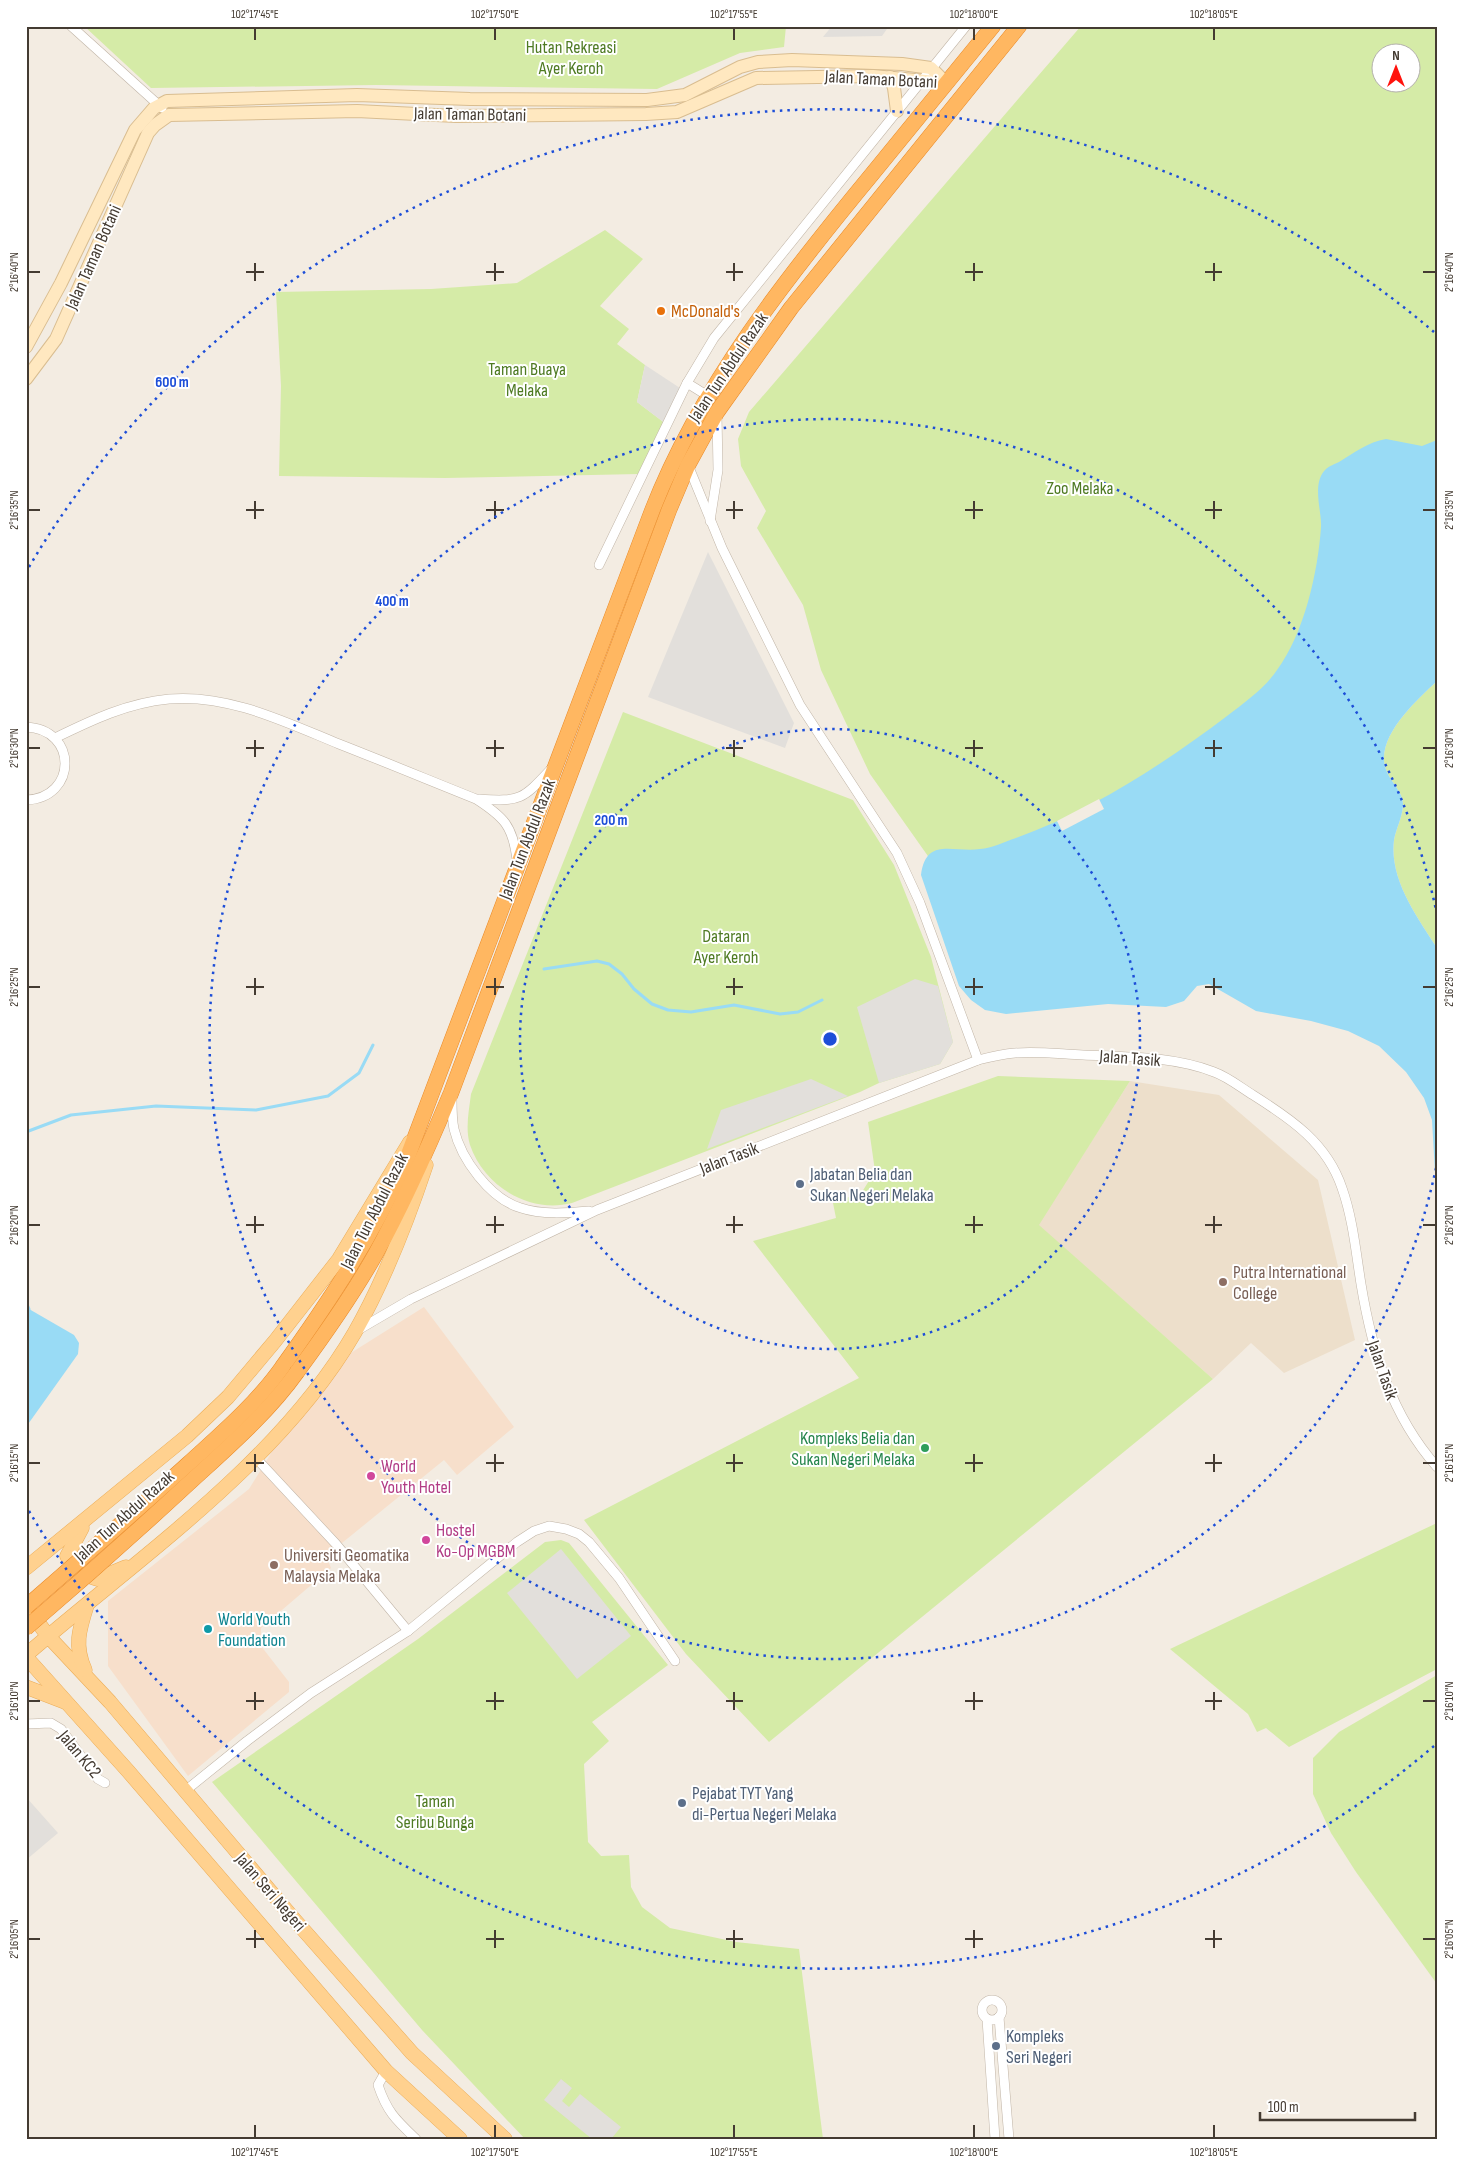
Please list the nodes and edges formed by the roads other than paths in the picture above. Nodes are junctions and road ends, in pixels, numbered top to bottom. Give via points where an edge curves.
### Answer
1 (71, 26) edge
2 (966, 26) edge
3 (993, 26) edge
4 (1019, 26) edge
5 (986, 67) junction
6 (931, 68) junction
7 (890, 77) junction
8 (920, 82) junction
9 (946, 83) junction
10 (158, 104) junction
11 (896, 111) junction
12 (169, 115) junction
13 (942, 120) junction
14 (26, 347) edge
15 (26, 379) edge
16 (688, 383) junction
17 (708, 396) junction
18 (717, 412) junction
19 (688, 466) junction
20 (710, 522) junction
21 (599, 565) dead end
22 (26, 727) edge
23 (55, 738) junction
24 (556, 763) junction
25 (476, 799) junction
26 (26, 800) edge
27 (517, 868) junction
28 (978, 1060) junction
29 (451, 1093) junction
30 (417, 1131) junction
31 (434, 1132) junction
32 (597, 1210) junction
33 (354, 1333) junction
34 (290, 1369) junction
35 (255, 1457) junction
36 (1437, 1467) edge
37 (89, 1517) junction
38 (26, 1554) edge
39 (44, 1554) junction
40 (138, 1562) junction
41 (26, 1568) edge
42 (87, 1605) junction
43 (26, 1607) edge
44 (26, 1628) edge
45 (408, 1631) junction
46 (48, 1636) junction
47 (26, 1656) edge
48 (675, 1662) dead end
49 (90, 1680) junction
50 (26, 1687) edge
51 (68, 1703) junction
52 (26, 1724) edge
53 (105, 1783) dead end
54 (185, 1792) junction
55 (999, 2017) junction
56 (987, 2019) junction
57 (386, 2071) junction
58 (416, 2139) edge
59 (460, 2139) edge
60 (505, 2139) edge
61 (995, 2139) edge
62 (1009, 2139) edge

1 - 10 street
2 - 6 street
3 - 9 highway, Jalan Tun Abdul Razak
4 - 5 highway, Jalan Tun Abdul Razak
5 - 9 highway via 967,78
5 - 13 highway, Jalan Tun Abdul Razak
6 - 8 street
6 - 9 street, Jalan Taman Botani
6 - 10 street, Jalan Taman Botani via 883,62 758,62 740,67 685,95 647,100 357,95 181,99
7 - 8 street, Jalan Taman Botani
7 - 11 street
7 - 12 street, Jalan Taman Botani via 756,78 677,112 646,114 456,116 358,111
8 - 9 street, Jalan Taman Botani
8 - 11 street
9 - 13 highway via 948,102
9 - 17 highway, Jalan Tun Abdul Razak via 791,274
10 - 12 street
10 - 14 street, Jalan Taman Botani via 135,130 61,283
11 - 16 street via 714,338
12 - 15 street, Jalan Taman Botani via 148,133 56,339
13 - 18 highway, Jalan Tun Abdul Razak via 791,308
16 - 17 street
16 - 21 street
17 - 24 highway, Jalan Tun Abdul Razak via 665,477
18 - 19 highway, Jalan Tun Abdul Razak
18 - 20 street via 718,470
19 - 20 street
19 - 29 highway, Jalan Tun Abdul Razak
20 - 28 street via 800,705 897,853 920,903
22 - 23 street via 38,728
23 - 25 street via 108,712 138,704 170,699 216,701 267,715
23 - 26 street via 65,758 62,780 46,796
24 - 25 street via 528,794 515,800
24 - 27 highway, Jalan Tun Abdul Razak
25 - 27 street via 506,822 515,847
27 - 30 highway, Jalan Tun Abdul Razak
28 - 32 street, Jalan Tasik
28 - 36 street, Jalan Tasik via 1029,1052 1168,1061 1224,1077 1293,1120 1334,1167 1348,1210 1366,1315 1383,1375 1408,1430
29 - 31 highway, Jalan Tun Abdul Razak
29 - 32 street, Jalan Tasik via 460,1150 474,1172 498,1196 520,1208 559,1214
30 - 34 highway, Jalan Tun Abdul Razak via 388,1201 363,1248
30 - 37 main road via 339,1259 228,1397 187,1436
31 - 33 main road via 408,1218
31 - 34 highway, Jalan Tun Abdul Razak via 375,1255 321,1339
32 - 33 street, Jalan Tasik via 411,1299
33 - 35 main road via 297,1411
34 - 43 highway, Jalan Tun Abdul Razak, bridge
34 - 44 highway, Jalan Tun Abdul Razak, bridge via 283,1391 229,1446
35 - 40 main road
35 - 45 street via 336,1544
37 - 39 main road
37 - 40 main road via 67,1556 77,1572 97,1579
38 - 39 main road
39 - 41 main road
40 - 42 main road
42 - 46 main road
42 - 49 main road via 80,1626 78,1648
43 - 46 main road, Jalan Seri Negeri
45 - 48 street via 517,1542 549,1526 579,1534 589,1542 619,1578
45 - 54 street via 311,1693
46 - 47 main road
46 - 49 main road, Jalan Seri Negeri
47 - 51 main road, Jalan Seri Negeri
49 - 54 main road, Jalan Seri Negeri
50 - 51 main road
51 - 57 main road, Jalan Seri Negeri
52 - 53 street, Jalan KC2 via 51,1723 61,1728 98,1780
54 - 60 main road, Jalan Seri Negeri via 412,2053
55 - 56 street
55 - 56 street via 1002,2011 1000,2004 988,2000 981,2008
55 - 62 street
56 - 61 street
57 - 58 street via 378,2085 382,2095 393,2118
57 - 59 main road, Jalan Seri Negeri

